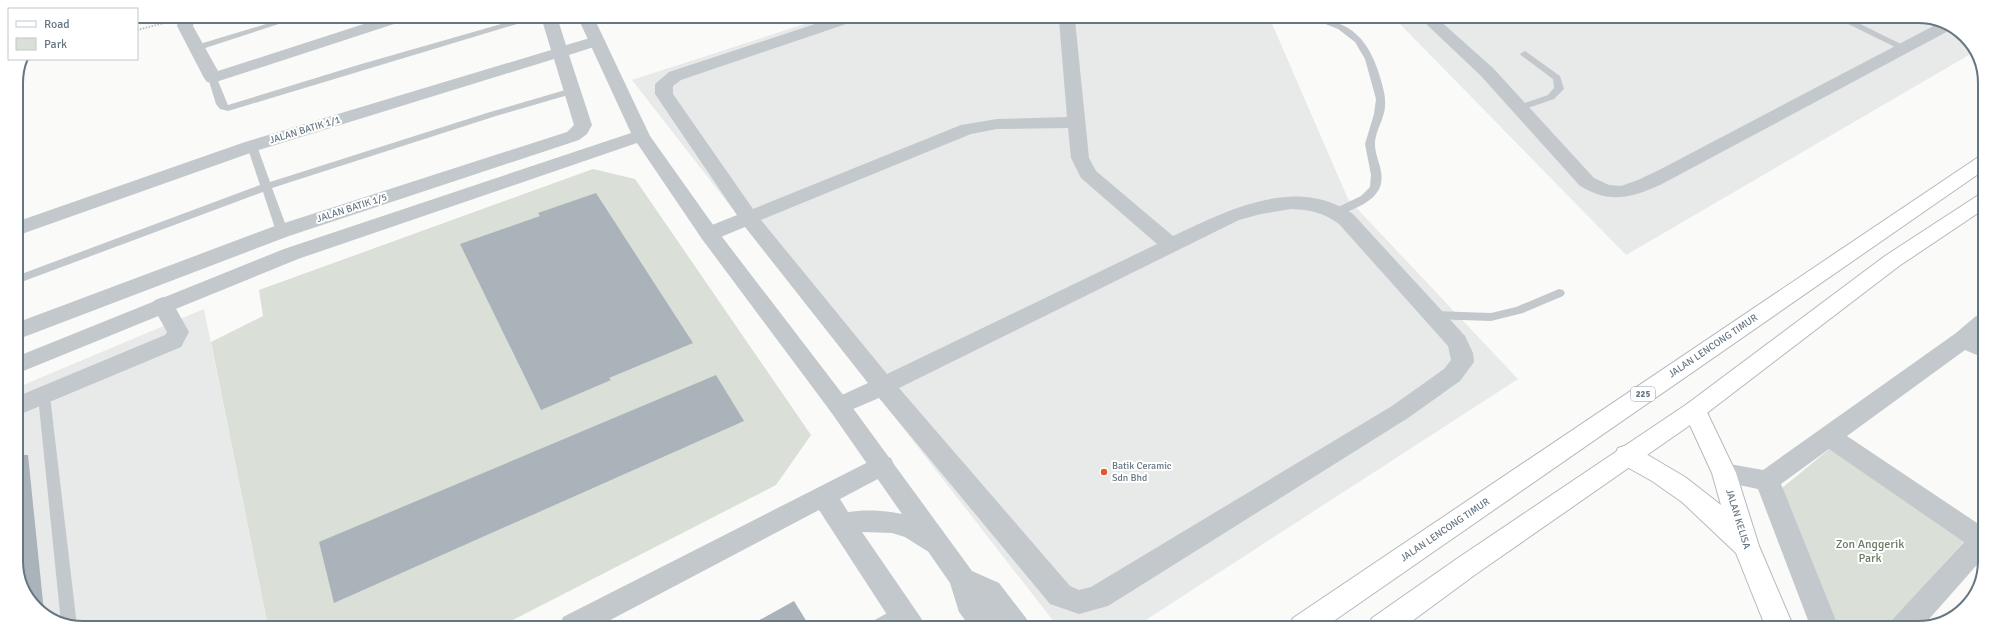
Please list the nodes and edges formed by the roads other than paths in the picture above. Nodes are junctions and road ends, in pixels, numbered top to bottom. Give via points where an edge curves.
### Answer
1 (186, 23) edge
2 (277, 23) edge
3 (379, 23) edge
4 (516, 23) edge
5 (551, 23) edge
6 (588, 23) edge
7 (834, 23) edge
8 (1067, 23) edge
9 (1329, 23) edge
10 (1434, 23) edge
11 (1851, 23) edge
12 (1941, 28) edge
13 (597, 41) junction
14 (196, 48) junction
15 (1904, 48) junction
16 (559, 53) junction
17 (1525, 54) dead end
18 (213, 78) junction
19 (572, 91) junction
20 (1519, 108) junction
21 (1076, 122) junction
22 (641, 136) junction
23 (252, 146) junction
24 (1978, 166) edge
25 (266, 187) junction
26 (1978, 204) edge
27 (1338, 211) junction
28 (749, 218) junction
29 (23, 227) edge
30 (282, 231) junction
31 (709, 234) junction
32 (1171, 245) junction
33 (23, 277) edge
34 (1559, 293) dead end
35 (163, 305) junction
36 (1433, 315) junction
37 (23, 329) edge
38 (1978, 336) edge
39 (1974, 345) edge
40 (23, 363) edge
41 (883, 386) junction
42 (44, 396) junction
43 (23, 404) edge
44 (839, 406) junction
45 (1695, 410) junction
46 (1829, 437) junction
47 (1627, 455) junction
48 (882, 465) junction
49 (1724, 473) junction
50 (1767, 481) junction
51 (824, 496) junction
52 (842, 524) junction
53 (1978, 538) edge
54 (939, 545) junction
55 (1978, 545) edge
56 (1746, 546) junction
57 (962, 579) junction
58 (68, 619) edge
59 (906, 619) edge
60 (583, 621) edge
61 (982, 621) edge
62 (1011, 621) edge
63 (1312, 621) edge
64 (1391, 621) edge
65 (1777, 621) edge
66 (1822, 621) edge
67 (1909, 621) edge

1 - 14 street
2 - 14 lane
3 - 18 street
4 - 18 lane via 228,108 221,104
5 - 16 street, JALAN BATIK 1/5
6 - 13 street
7 - 28 street via 675,76 664,84 664,94
8 - 21 street
9 - 27 lane via 1341,27 1364,46 1373,64 1381,102 1370,137 1375,186 1364,198
10 - 20 street via 1465,50
11 - 15 lane
12 - 15 street
13 - 16 street, JALAN BATIK 1/1
13 - 22 street
14 - 18 street
15 - 20 street via 1668,173 1626,191 1603,190 1587,182
16 - 19 street, JALAN BATIK 1/5
16 - 23 street, JALAN BATIK 1/1
17 - 20 lane via 1557,78 1559,89 1551,97
19 - 25 lane
19 - 30 street, JALAN BATIK 1/5 via 583,125 573,136
21 - 28 street via 997,124 967,129
21 - 32 street via 1080,158 1088,174
22 - 31 street
22 - 35 street via 291,254
23 - 25 lane
23 - 29 street, JALAN BATIK 1/1
24 - 63 main road, JALAN LENCONG TIMUR / 225
25 - 30 lane
25 - 33 lane
26 - 45 main road via 1892,261
27 - 32 street via 1309,204 1254,208
27 - 36 street
28 - 31 street
28 - 41 street
30 - 37 street, JALAN BATIK 1/5
31 - 44 street
32 - 41 street
34 - 36 lane via 1519,310 1491,317
35 - 40 street
35 - 42 street via 178,332 173,341
36 - 41 street via 1457,342 1462,353 1463,362 1452,375 1400,412 1112,589 1098,597 1080,602 1060,595
38 - 39 street
39 - 46 street
41 - 44 street
42 - 43 street
42 - 58 lane
44 - 48 street
45 - 47 main road
45 - 49 main road, JALAN KELISA
46 - 50 street
46 - 53 street
47 - 56 main road via 1683,487 1708,507
47 - 64 main road
48 - 51 street
48 - 54 street
49 - 50 street
49 - 56 main road, JALAN KELISA
50 - 66 street
51 - 52 street
51 - 60 street
52 - 54 street via 875,519 892,521 925,534
52 - 59 street
54 - 57 street
55 - 67 street
56 - 65 main road, JALAN KELISA
57 - 61 street via 969,603
57 - 62 street via 988,592

